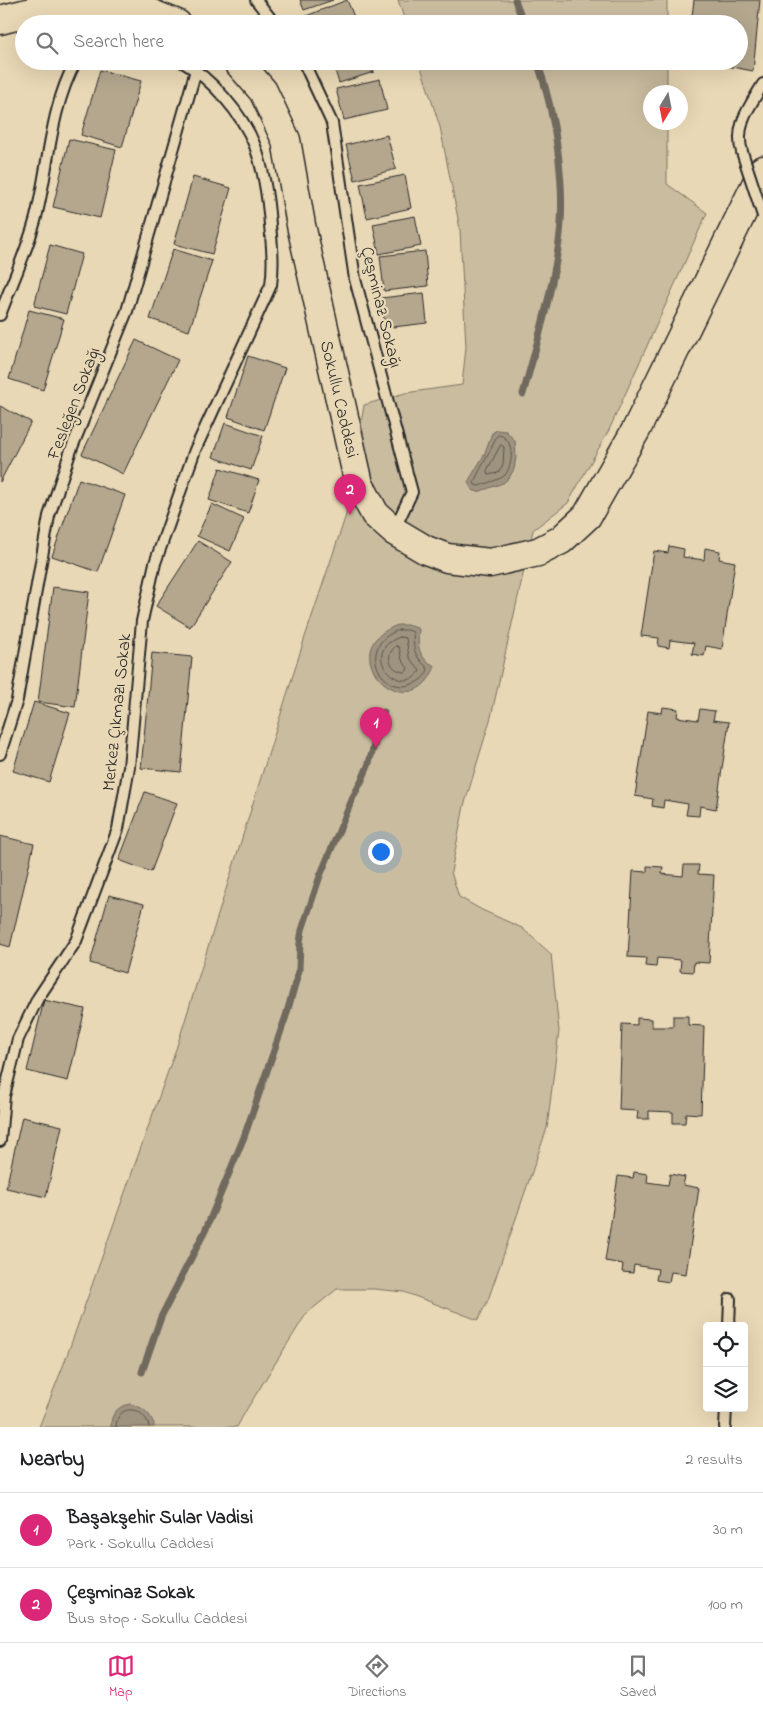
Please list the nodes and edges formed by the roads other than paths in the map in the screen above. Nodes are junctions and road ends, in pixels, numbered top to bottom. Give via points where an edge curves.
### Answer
1 (256, 0) edge
2 (68, 14) edge
3 (154, 15) edge
4 (268, 15) edge
5 (15, 19) edge
6 (0, 20) edge
7 (70, 70) edge
8 (196, 70) joint
9 (245, 70) edge
10 (307, 70) edge
11 (763, 84) edge
12 (763, 170) edge
13 (763, 216) edge
14 (0, 315) edge
15 (394, 531) junction
16 (0, 754) edge
17 (0, 1141) edge
18 (730, 1299) dead end
19 (729, 1322) edge
20 (726, 1412) edge
21 (725, 1427) edge

1 - 4 lane
2 - 3 street via 110,6
5 - 6 street
7 - 14 lane via 60,97 35,222
8 - 16 lane, Fesleğen Sokağı via 127,311 70,450 50,516 17,700
8 - 17 lane, Merkez Çıkmazı Sokak via 240,118 254,145 263,171 269,206 274,266 271,285 194,450 155,563 142,621 129,767 118,829 76,941 38,998 18,1039 4,1096
9 - 15 street, Sokullu Caddesi via 263,91 286,140 301,225 359,484 375,514
10 - 15 lane, Çeşminaz Sokağı via 332,123 355,279 412,492
11 - 13 lane, bridge via 743,118 738,141
12 - 15 street, Sokullu Caddesi via 636,430 588,516 561,540 538,552 490,563 447,558
18 - 19 lane
20 - 21 lane

